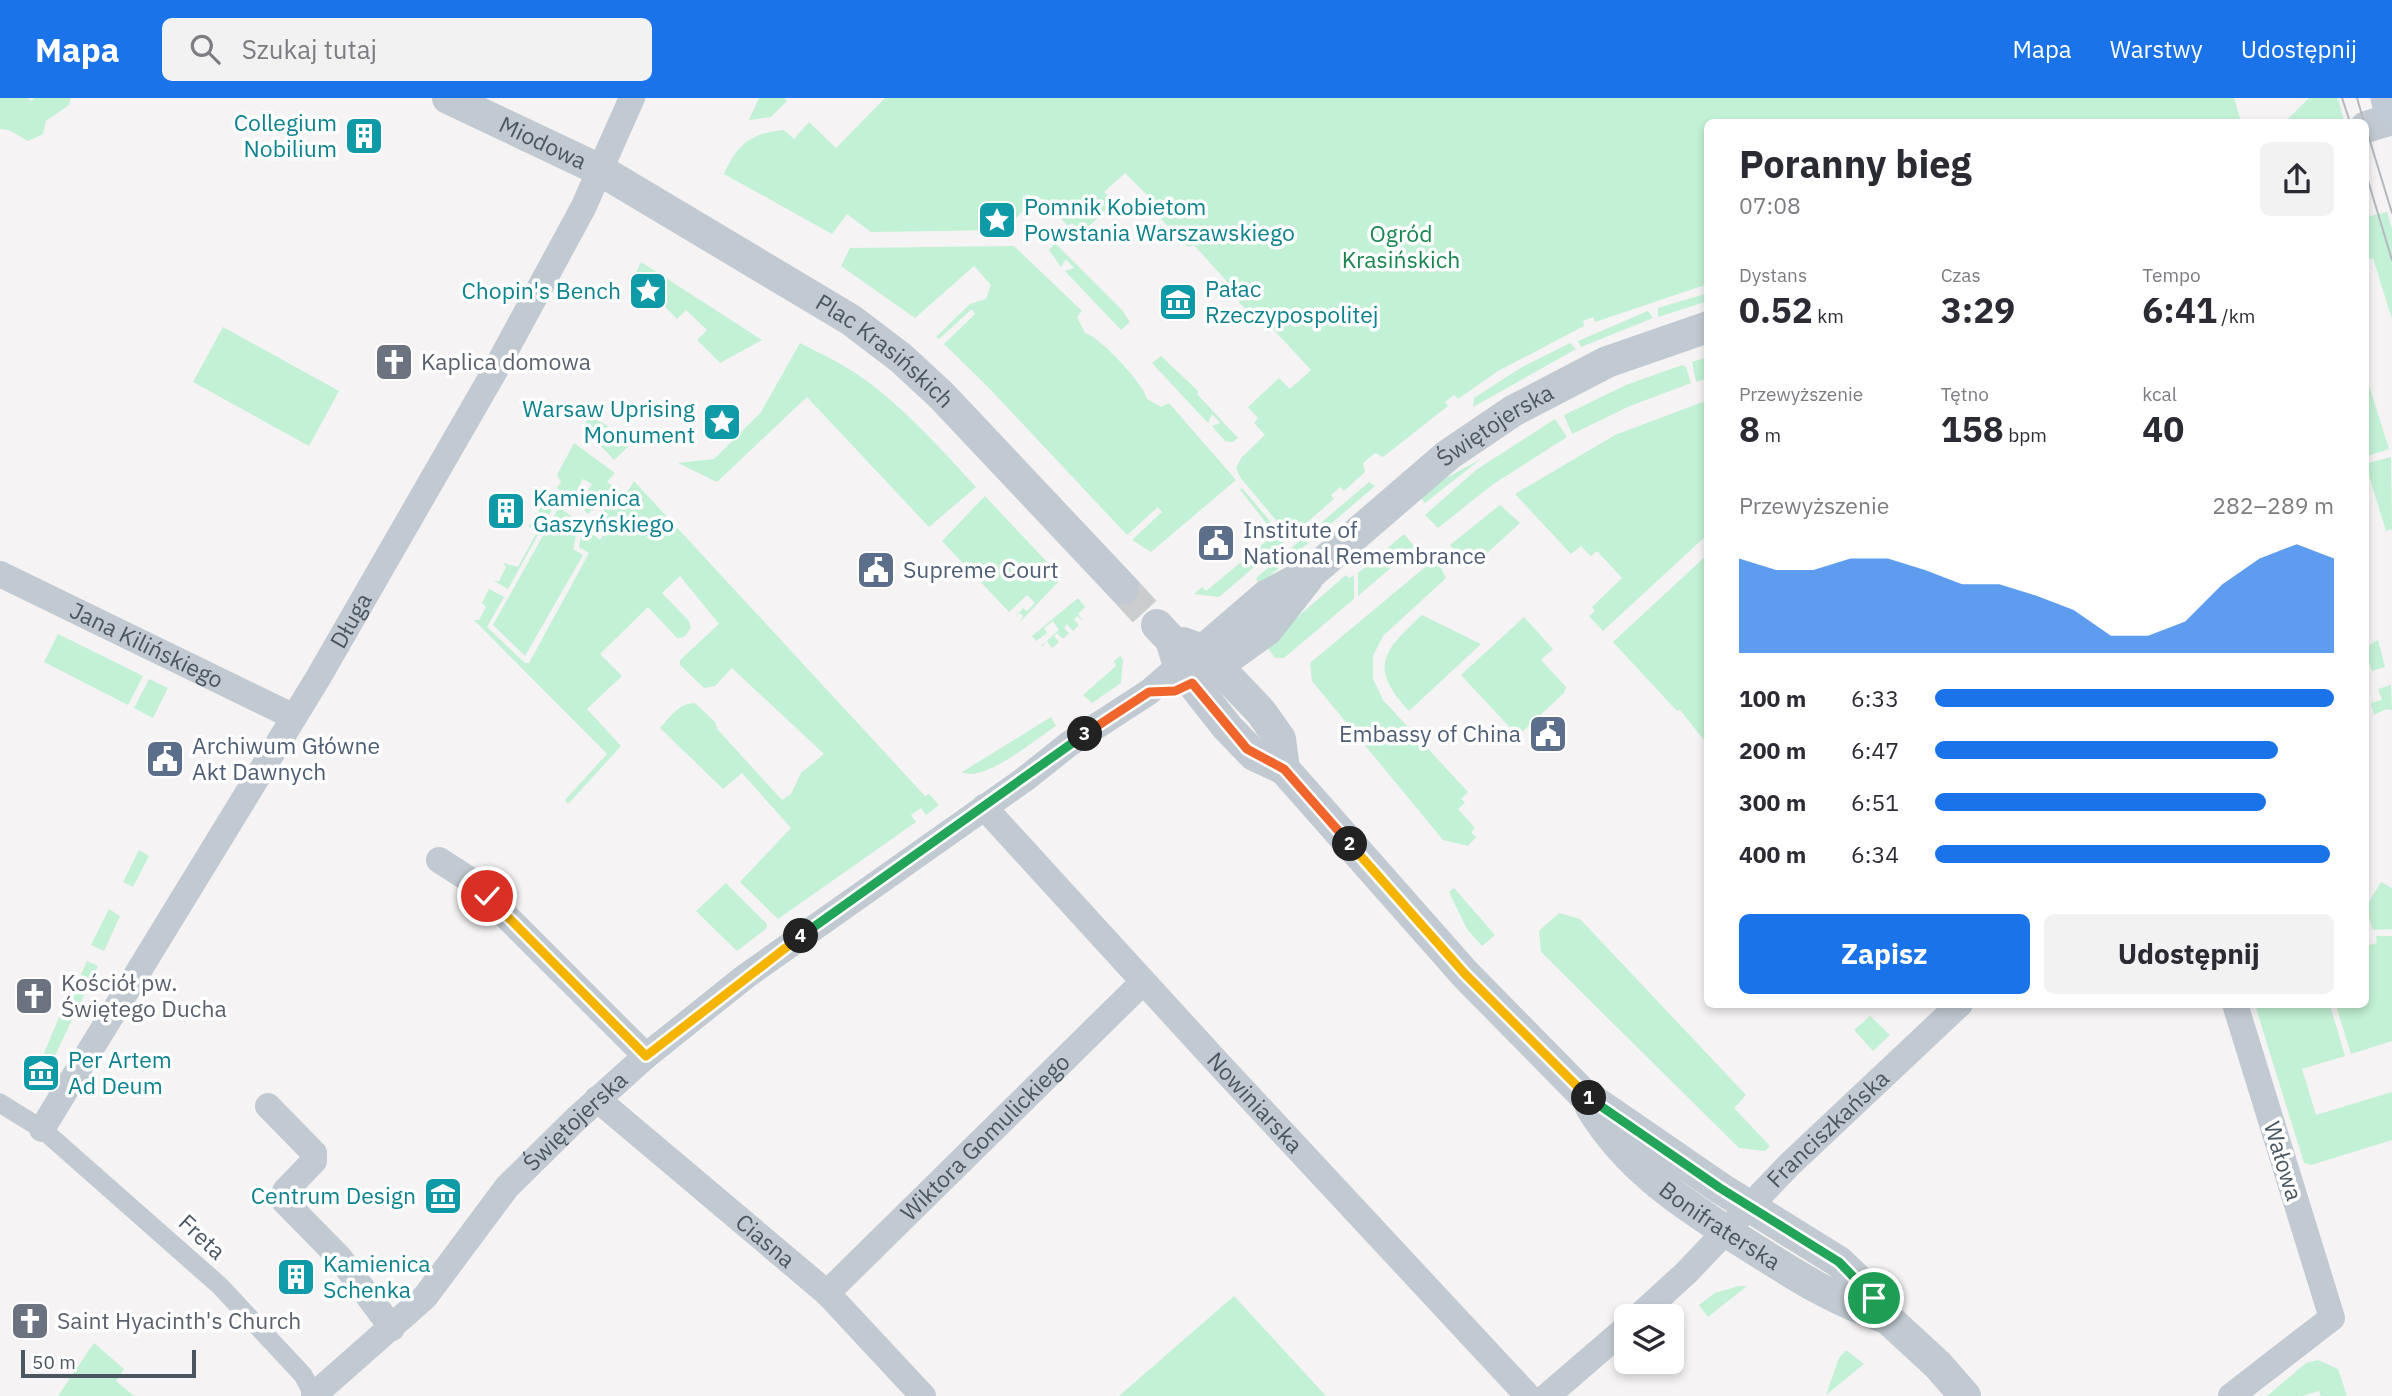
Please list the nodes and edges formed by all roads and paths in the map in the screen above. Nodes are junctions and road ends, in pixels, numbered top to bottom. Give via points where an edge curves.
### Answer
1 (448, 98) edge
2 (632, 98) edge
3 (2389, 98) edge
4 (2392, 109) edge
5 (2392, 120) edge
6 (2369, 126) edge
7 (600, 170) junction
8 (1704, 328) edge
9 (0, 573) edge
10 (1123, 588) tunnel mouth
11 (1187, 655) junction
12 (294, 717) junction
13 (984, 807) junction
14 (439, 860) dead end
15 (1143, 982) junction
16 (1956, 1008) edge
17 (2236, 1008) edge
18 (646, 1056) junction
19 (1582, 1093) junction
20 (597, 1099) junction
21 (0, 1103) edge
22 (268, 1107) dead end
23 (42, 1129) junction
24 (1748, 1206) junction
25 (1726, 1231) junction
26 (827, 1293) junction
27 (1651, 1304) edge
28 (1887, 1318) junction
29 (391, 1328) junction
30 (1614, 1338) edge
31 (314, 1395) edge
32 (923, 1396) edge
33 (1528, 1396) edge
34 (1547, 1396) edge
35 (1965, 1396) edge
36 (2231, 1396) edge

1 - 7 street, Miodowa
2 - 7 street, Długa
3 - 4 main road
5 - 6 street
7 - 10 street, Plac Krasińskich via 809,292 891,350 941,395
7 - 12 street, Długa via 540,292
8 - 11 street, Świętojerska via 1607,362 1513,411 1448,455 1312,572 1267,630
9 - 12 street, Jana Kilińskiego
11 - 13 street, Świętojerska via 1175,691 1149,692
11 - 19 street, Bonifraterska via 1275,730 1284,769 1465,974
12 - 23 street, Długa
13 - 15 street, Nowiniarska
13 - 18 street, Świętojerska via 746,976
14 - 18 street via 470,880
15 - 26 street, Wiktora Gomulickiego
15 - 33 street, Nowiniarska
16 - 24 street, Franciszkańska
17 - 36 street, Wałowa via 2332,1318
18 - 20 street, Świętojerska
19 - 24 street, Bonifraterska
19 - 25 street, Bonifraterska via 1631,1160
20 - 26 street, Ciasna
20 - 29 street, Świętojerska via 507,1187 440,1281
21 - 23 street, Freta
22 - 29 street via 314,1153 314,1161 285,1191 284,1201 339,1256
23 - 31 street, Freta via 220,1286 275,1342
24 - 25 street, Franciszkańska
24 - 28 street, Bonifraterska via 1839,1262 1866,1288
25 - 27 street, Franciszkańska
25 - 28 street, Bonifraterska via 1821,1292
26 - 32 street, Ciasna
28 - 35 street, Bonifraterska
29 - 31 street, Świętojerska
30 - 34 street

